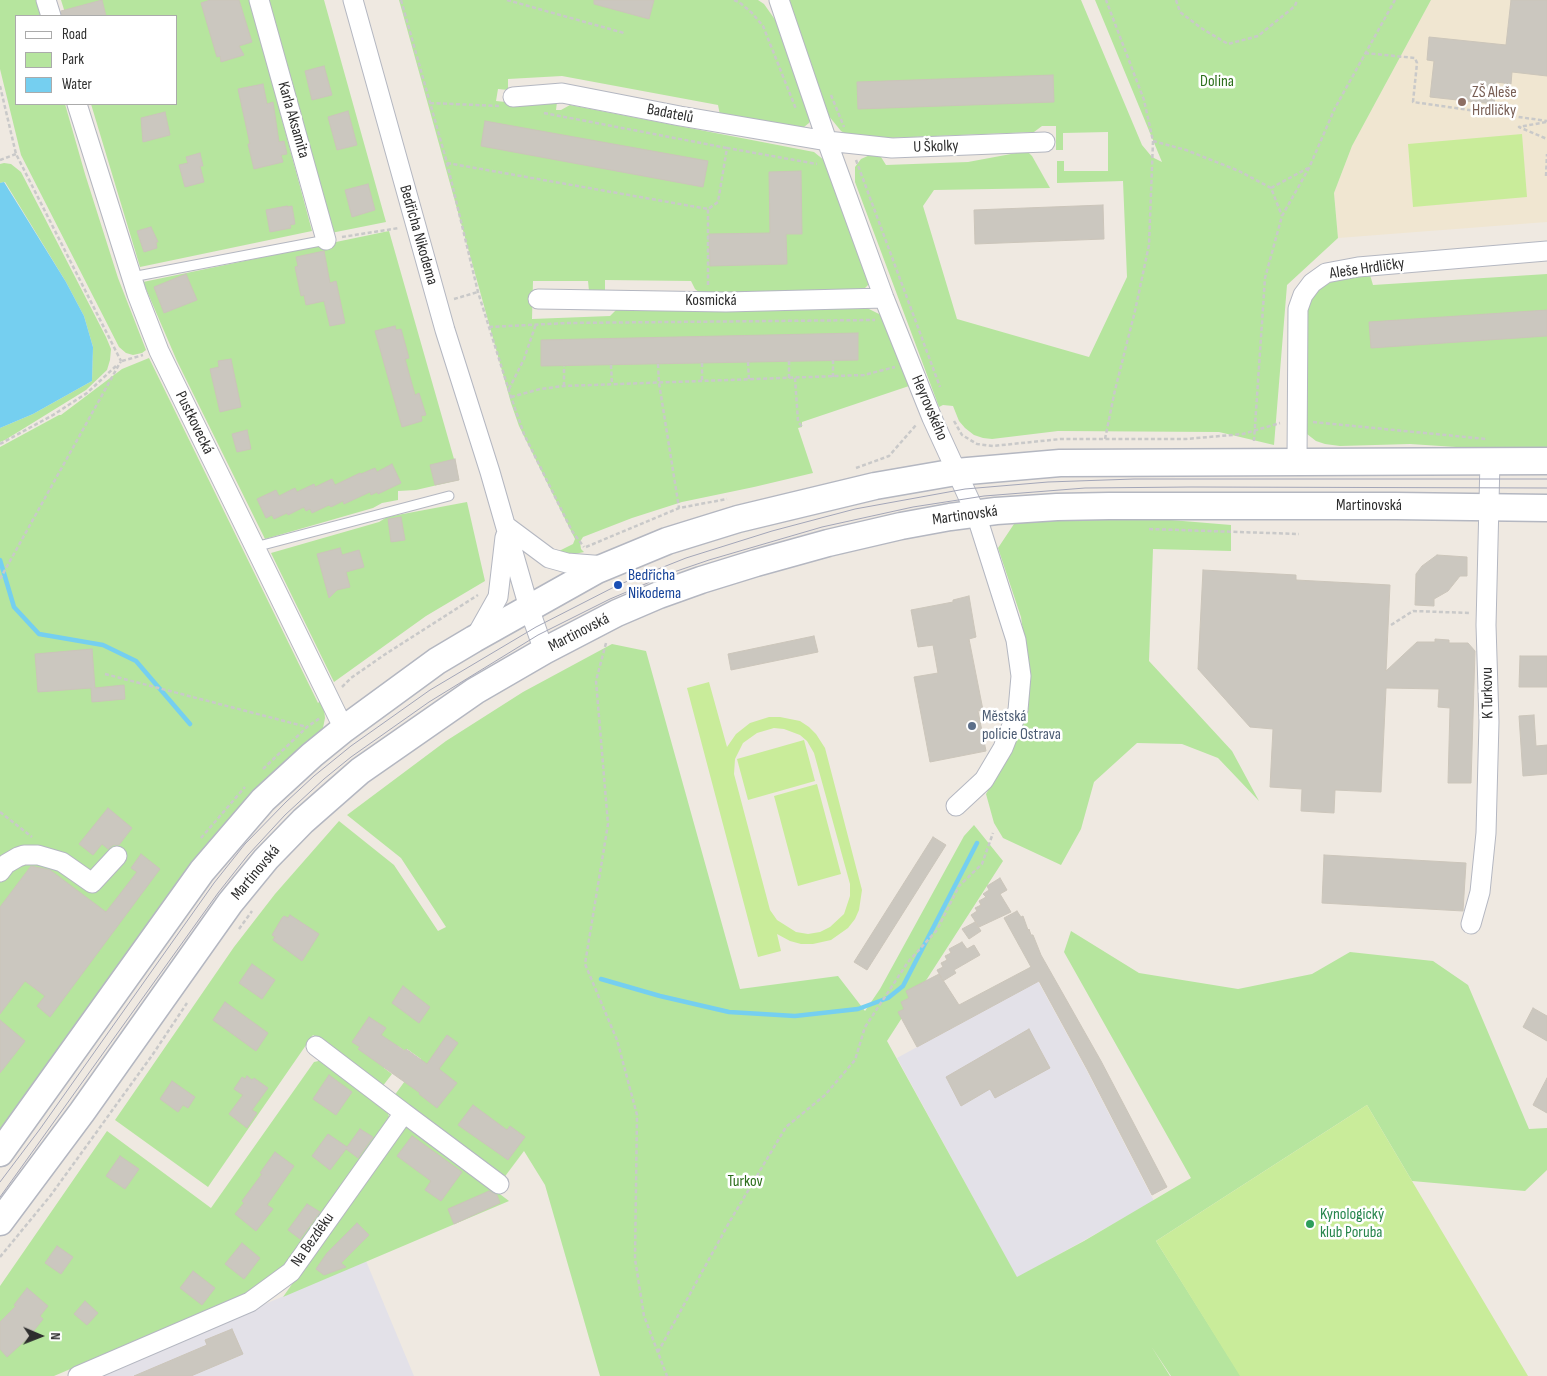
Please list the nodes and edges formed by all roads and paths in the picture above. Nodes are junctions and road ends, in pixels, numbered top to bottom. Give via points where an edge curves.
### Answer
1 (46, 0) edge
2 (259, 0) edge
3 (354, 0) edge
4 (401, 0) edge
5 (506, 0) edge
6 (734, 0) edge
7 (779, 0) edge
8 (1106, 0) edge
9 (1176, 0) edge
10 (1297, 0) edge
11 (1395, 0) edge
12 (51, 15) edge
13 (624, 33) dead end
14 (1366, 53) junction
15 (0, 86) edge
16 (828, 88) dead end
17 (508, 102) joint
18 (430, 103) junction
19 (77, 105) edge
20 (797, 111) dead end
21 (541, 112) dead end
22 (1547, 121) edge
23 (1547, 139) edge
24 (827, 141) junction
25 (1153, 141) junction
26 (1045, 142) dead end
27 (850, 144) junction
28 (727, 148) junction
29 (16, 154) junction
30 (1547, 154) edge
31 (0, 160) edge
32 (447, 163) junction
33 (818, 164) dead end
34 (1309, 168) junction
35 (1546, 176) dead end
36 (1271, 188) junction
37 (708, 209) junction
38 (1282, 216) junction
39 (402, 227) dead end
40 (326, 240) junction
41 (1547, 251) edge
42 (132, 277) junction
43 (884, 298) junction
44 (538, 299) dead end
45 (708, 301) junction
46 (878, 320) dead end
47 (536, 324) junction
48 (489, 327) junction
49 (159, 351) junction
50 (833, 360) dead end
51 (121, 361) junction
52 (789, 361) dead end
53 (748, 362) dead end
54 (702, 363) dead end
55 (658, 364) dead end
56 (611, 365) dead end
57 (564, 366) dead end
58 (896, 366) dead end
59 (833, 377) junction
60 (789, 378) junction
61 (795, 378) junction
62 (749, 380) junction
63 (702, 381) junction
64 (659, 383) junction
65 (612, 384) junction
66 (564, 386) junction
67 (509, 389) junction
68 (943, 396) dead end
69 (511, 397) junction
70 (802, 426) dead end
71 (1254, 431) dead end
72 (1105, 439) dead end
73 (0, 444) edge
74 (1297, 461) junction
75 (1490, 461) junction
76 (1547, 461) edge
77 (956, 472) junction
78 (449, 496) dead end
79 (1488, 506) junction
80 (679, 508) dead end
81 (1547, 508) edge
82 (976, 514) junction
83 (506, 526) junction
84 (1148, 529) dead end
85 (1299, 534) dead end
86 (255, 547) junction
87 (558, 561) junction
88 (606, 566) junction
89 (0, 578) edge
90 (500, 589) junction
91 (529, 608) junction
92 (1486, 614) junction
93 (1391, 625) dead end
94 (474, 639) junction
95 (599, 645) dead end
96 (544, 651) junction
97 (105, 674) dead end
98 (332, 704) junction
99 (307, 727) dead end
100 (344, 729) junction
101 (956, 806) dead end
102 (993, 832) dead end
103 (117, 856) dead end
104 (0, 872) edge
105 (254, 908) dead end
106 (1471, 924) dead end
107 (237, 932) dead end
108 (192, 996) dead end
109 (316, 1046) dead end
110 (404, 1113) junction
111 (0, 1153) edge
112 (499, 1184) dead end
113 (0, 1222) edge
114 (0, 1257) edge
115 (658, 1352) junction
116 (78, 1376) edge
117 (667, 1376) edge

1 - 12 street
2 - 40 street, Karla Aksamita
3 - 83 street, Bedřicha Nikodema via 442,321
4 - 18 path
5 - 13 path
6 - 20 path via 763,26
7 - 24 street, Heyrovského
8 - 25 path via 1144,100
9 - 10 path via 1180,12 1228,44 1258,36 1295,6
11 - 14 path
14 - 22 path via 1415,58 1413,102
14 - 34 path via 1335,108
15 - 29 path
16 - 27 path
17 - 18 path
17 - 24 street, Badatelů via 562,93
18 - 32 path
19 - 42 street, Pustkovecká
21 - 28 path
22 - 23 path via 1519,127
24 - 27 street, U Školky
24 - 43 street, Heyrovského
25 - 36 path via 1239,171
25 - 72 path via 1149,244
26 - 27 street, U Školky via 892,148
27 - 68 path
28 - 33 path
28 - 37 path via 718,202
29 - 31 path
29 - 51 path
30 - 35 path
32 - 37 path
32 - 48 path
34 - 36 path
34 - 38 path
36 - 38 path
37 - 45 path
38 - 71 path via 1265,278
39 - 40 path
40 - 42 lane
41 - 74 street, Aleše Hrdličky via 1358,267 1326,273 1312,282 1298,309
42 - 49 street, Pustkovecká
43 - 45 street, Kosmická
43 - 77 street, Heyrovského
44 - 45 street, Kosmická
46 - 47 path
47 - 48 path
47 - 67 path
48 - 67 path
49 - 51 path
49 - 86 street, Pustkovecká
50 - 59 path
51 - 73 path via 110,374 53,415
51 - 89 path
52 - 60 path
53 - 62 path
54 - 63 path
55 - 64 path
56 - 65 path
57 - 66 path
58 - 59 path via 864,375
59 - 61 path
60 - 61 path
60 - 62 path
61 - 70 path via 798,421
62 - 63 path
63 - 64 path
64 - 65 path
64 - 80 path
65 - 66 path
66 - 69 path
67 - 69 path
69 - 87 path via 528,443 572,530 585,547
74 - 75 street
74 - 77 street via 1060,463
75 - 76 street
75 - 79 street, K Turkovu
77 - 82 street, Heyrovského
77 - 88 street via 865,488 755,515 667,541
78 - 86 lane
79 - 81 street, Martinovská
79 - 82 street, Martinovská via 1109,506
79 - 92 street, K Turkovu
82 - 96 street, Martinovská via 858,536 726,572 638,604
82 - 101 street, Heyrovského via 1016,640 1021,676 1018,710 1003,748 984,780
83 - 87 street via 542,554
83 - 90 street, Bedřicha Nikodema
83 - 91 street, Bedřicha Nikodema
84 - 85 path
86 - 98 street, Pustkovecká
87 - 88 street
88 - 91 street
90 - 94 street, Bedřicha Nikodema
90 - 98 path via 491,587 384,655 339,689
91 - 94 street
91 - 96 street, Bedřicha Nikodema
92 - 93 path via 1413,611
92 - 106 street, K Turkovu via 1489,722 1486,834 1480,892
94 - 100 street
95 - 115 path via 607,640 596,681 608,824 585,964 617,1040 637,1115 635,1259 644,1316
96 - 113 street, Martinovská via 475,691 383,754 328,797 275,848 219,919
97 - 99 path
98 - 100 street, Pustkovecká
100 - 111 street via 262,800 217,852
102 - 115 path via 982,864 959,886 937,930 908,962 865,1027 855,1060 825,1095 786,1127
103 - 104 street via 92,883 62,862 38,855 18,857
105 - 107 path
108 - 114 path via 51,1195
109 - 110 street
110 - 112 street
110 - 116 street, Na Bezděku via 291,1272 250,1302
115 - 117 path

